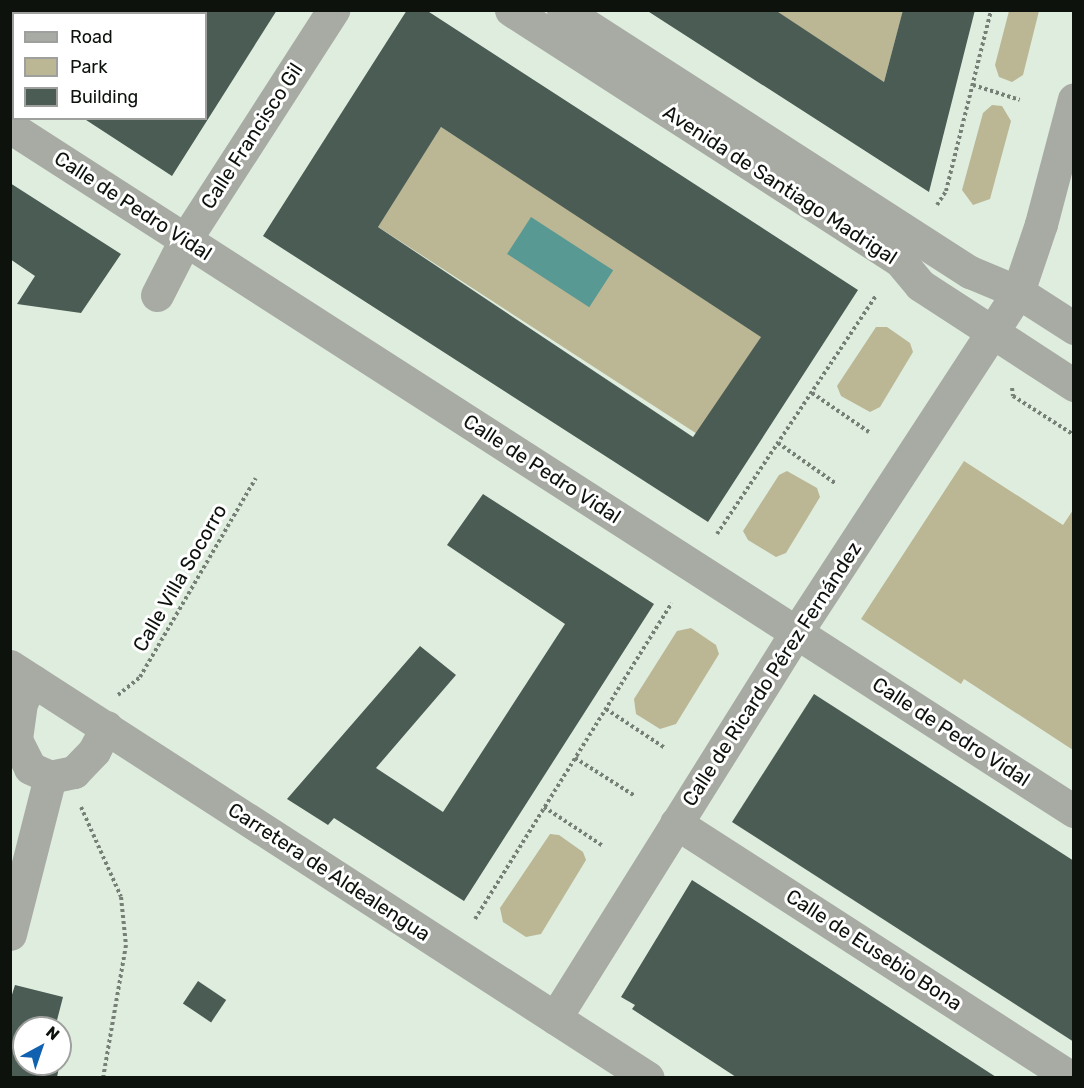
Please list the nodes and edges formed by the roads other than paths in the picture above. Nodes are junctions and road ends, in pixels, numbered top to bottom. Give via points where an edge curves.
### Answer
1 (333, 10) edge
2 (511, 10) edge
3 (563, 10) edge
4 (1074, 99) edge
5 (10, 127) edge
6 (185, 240) junction
7 (1018, 292) junction
8 (157, 295) dead end
9 (1074, 328) edge
10 (993, 333) junction
11 (1074, 385) edge
12 (796, 633) junction
13 (22, 673) edge
14 (107, 727) junction
15 (57, 777) junction
16 (1074, 811) edge
17 (676, 823) junction
18 (10, 934) edge
19 (555, 1018) junction
20 (648, 1077) edge
21 (1071, 1077) edge

1 - 6 street, Calle Francisco Gil
2 - 10 street, Avenida de Santiago Madrigal via 900,261 920,285
3 - 7 street, Avenida de Santiago Madrigal via 970,272
4 - 7 street, Calle de Ricardo Pérez Fernández via 1041,224
5 - 6 street, Calle de Pedro Vidal
6 - 8 street, Calle Francisco Gil
6 - 12 street, Calle de Pedro Vidal
7 - 9 street, Avenida de Santiago Madrigal
7 - 10 street, Calle de Ricardo Pérez Fernández
10 - 11 street, Avenida de Santiago Madrigal
10 - 12 street, Calle de Ricardo Pérez Fernández
12 - 16 street, Calle de Pedro Vidal
12 - 17 street, Calle de Ricardo Pérez Fernández
13 - 14 street, Carretera de Aldealengua
13 - 15 street via 16,740 30,768
14 - 15 street via 94,751 74,772
14 - 19 street, Carretera de Aldealengua
15 - 18 street
17 - 19 street, Calle de Ricardo Pérez Fernández
17 - 21 street, Calle de Eusebio Bona
19 - 20 street, Carretera de Aldealengua

